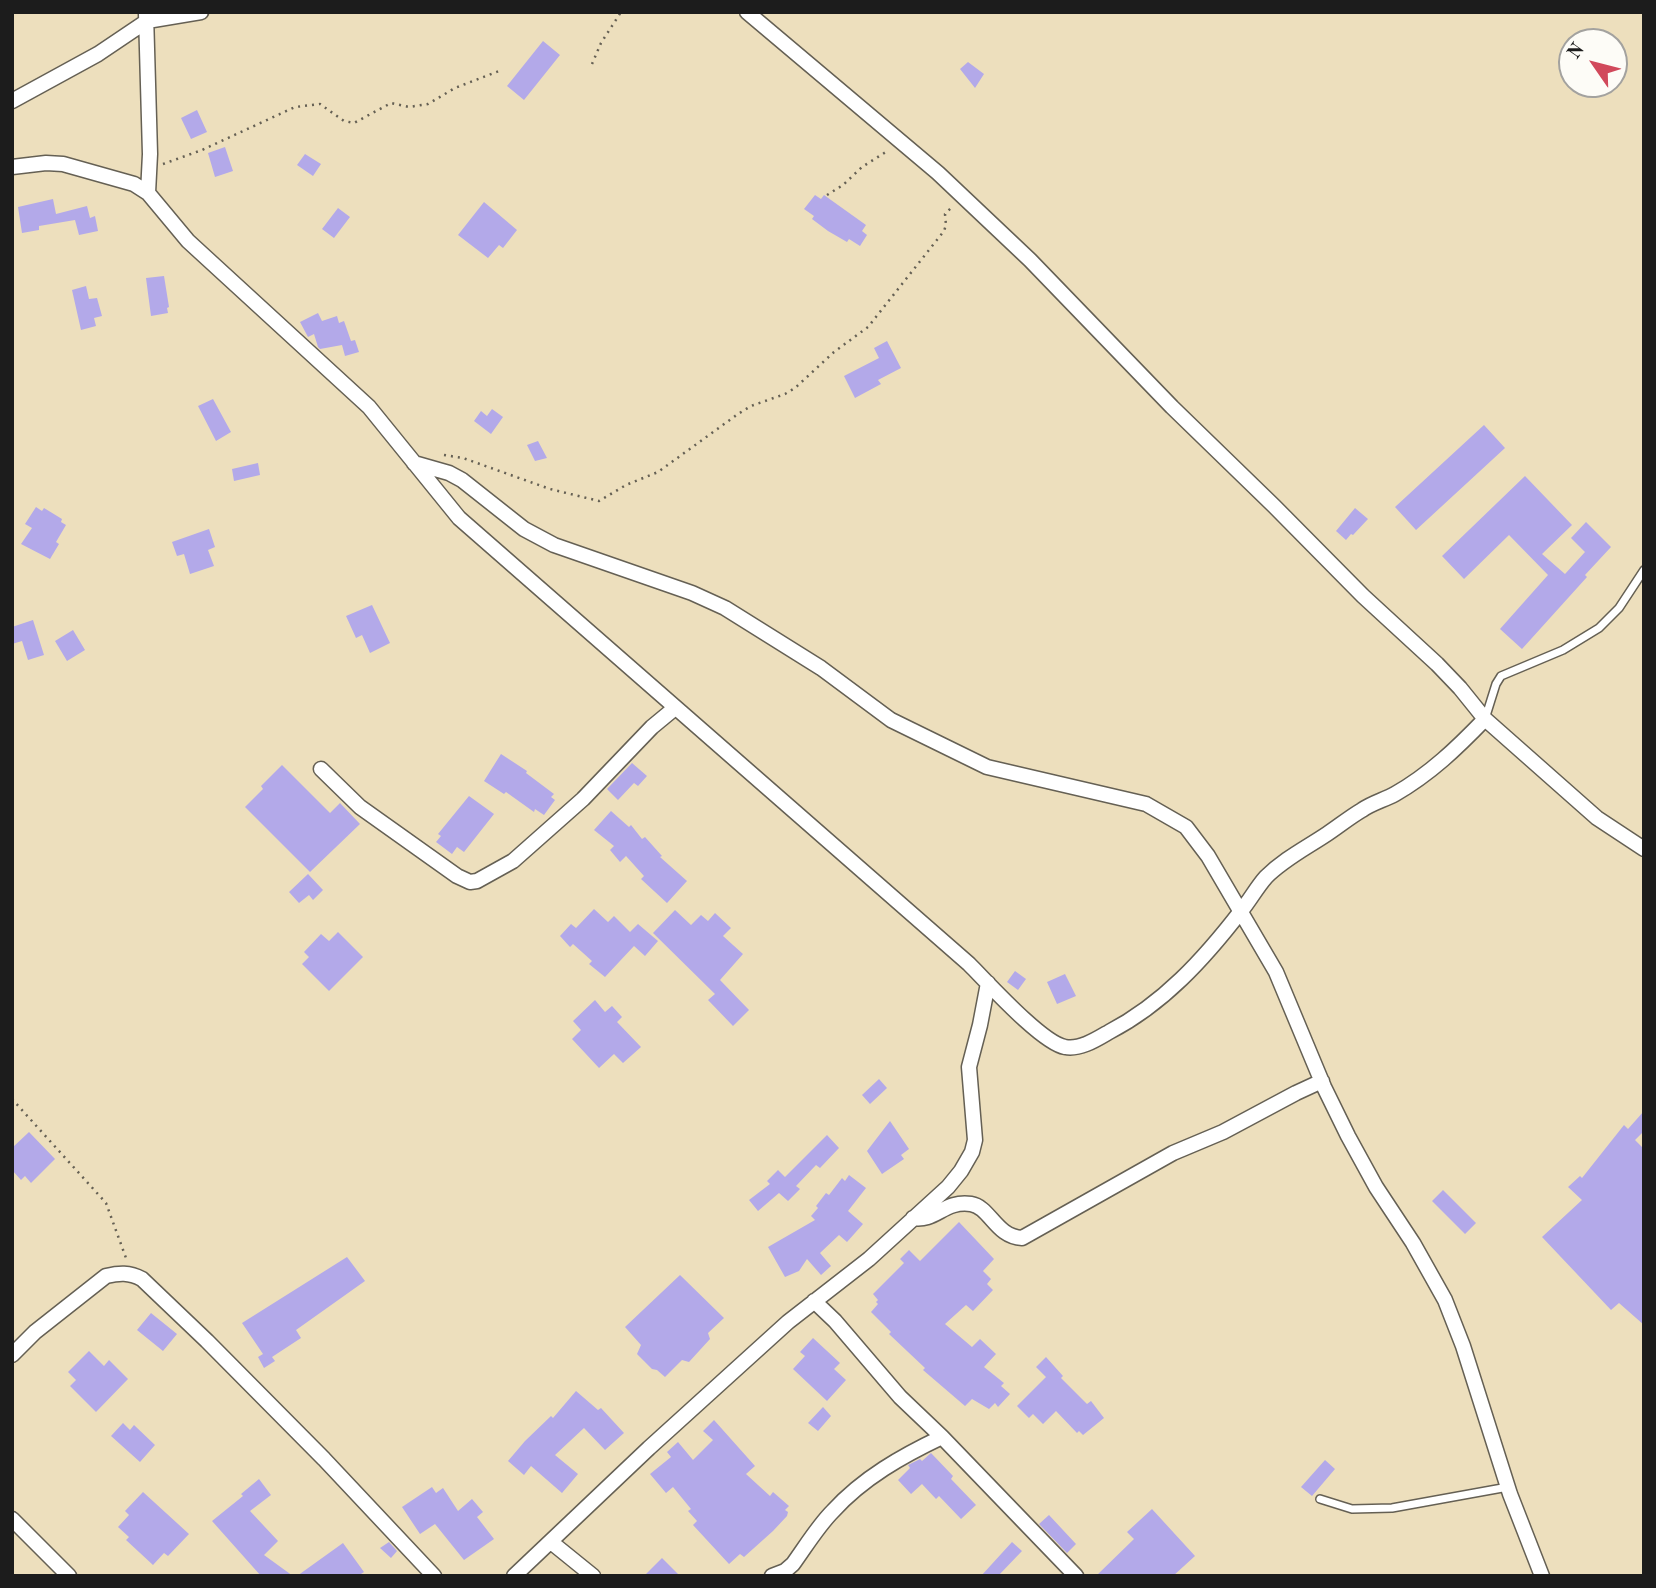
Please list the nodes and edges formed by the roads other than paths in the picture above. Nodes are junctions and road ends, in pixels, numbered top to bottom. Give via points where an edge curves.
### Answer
1 (201, 12) edge
2 (747, 12) edge
3 (146, 16) edge
4 (12, 101) edge
5 (12, 167) edge
6 (148, 193) junction
7 (414, 463) junction
8 (1644, 570) edge
9 (675, 708) junction
10 (1485, 719) junction
11 (321, 769) dead end
12 (1644, 849) edge
13 (1241, 912) junction
14 (988, 983) junction
15 (1322, 1082) junction
16 (912, 1218) junction
17 (814, 1301) junction
18 (12, 1355) edge
19 (942, 1437) junction
20 (1508, 1487) junction
21 (1320, 1499) dead end
22 (12, 1520) edge
23 (551, 1542) junction
24 (69, 1576) edge
25 (434, 1576) edge
26 (514, 1576) edge
27 (593, 1576) edge
28 (772, 1576) edge
29 (1076, 1576) edge
30 (1542, 1576) edge

1 - 3 street
2 - 10 street via 899,140 1030,260 1172,407 1437,664
3 - 4 street via 99,54
3 - 6 street
5 - 6 street via 63,164 134,184
6 - 7 street via 188,241 369,407
7 - 9 street via 459,518
7 - 13 street via 462,480 524,529 554,545 725,608 821,668 891,720 987,767 1146,804 1186,827
8 - 10 lane via 1619,608 1599,628 1563,650 1501,676
9 - 11 street via 524,852 477,881 457,876 377,820
9 - 14 street
10 - 12 street via 1597,818
10 - 13 street via 1414,782 1293,855 1267,876
13 - 14 street via 1170,992 1136,1018 1080,1046 1066,1048 1051,1041
13 - 15 street via 1276,972
14 - 16 street via 969,1067 972,1152 947,1187
15 - 16 street via 1173,1153 1022,1238 1008,1235 972,1205 950,1205 927,1219
15 - 20 street via 1376,1187 1445,1300
16 - 17 street
17 - 19 street
17 - 23 street via 609,1484
18 - 25 street via 106,1276 132,1274 142,1279 208,1341
19 - 28 street via 888,1464 858,1488 832,1511 793,1564
19 - 29 street
20 - 21 lane via 1392,1508 1352,1509
20 - 30 street
22 - 24 street
23 - 26 street
23 - 27 street

